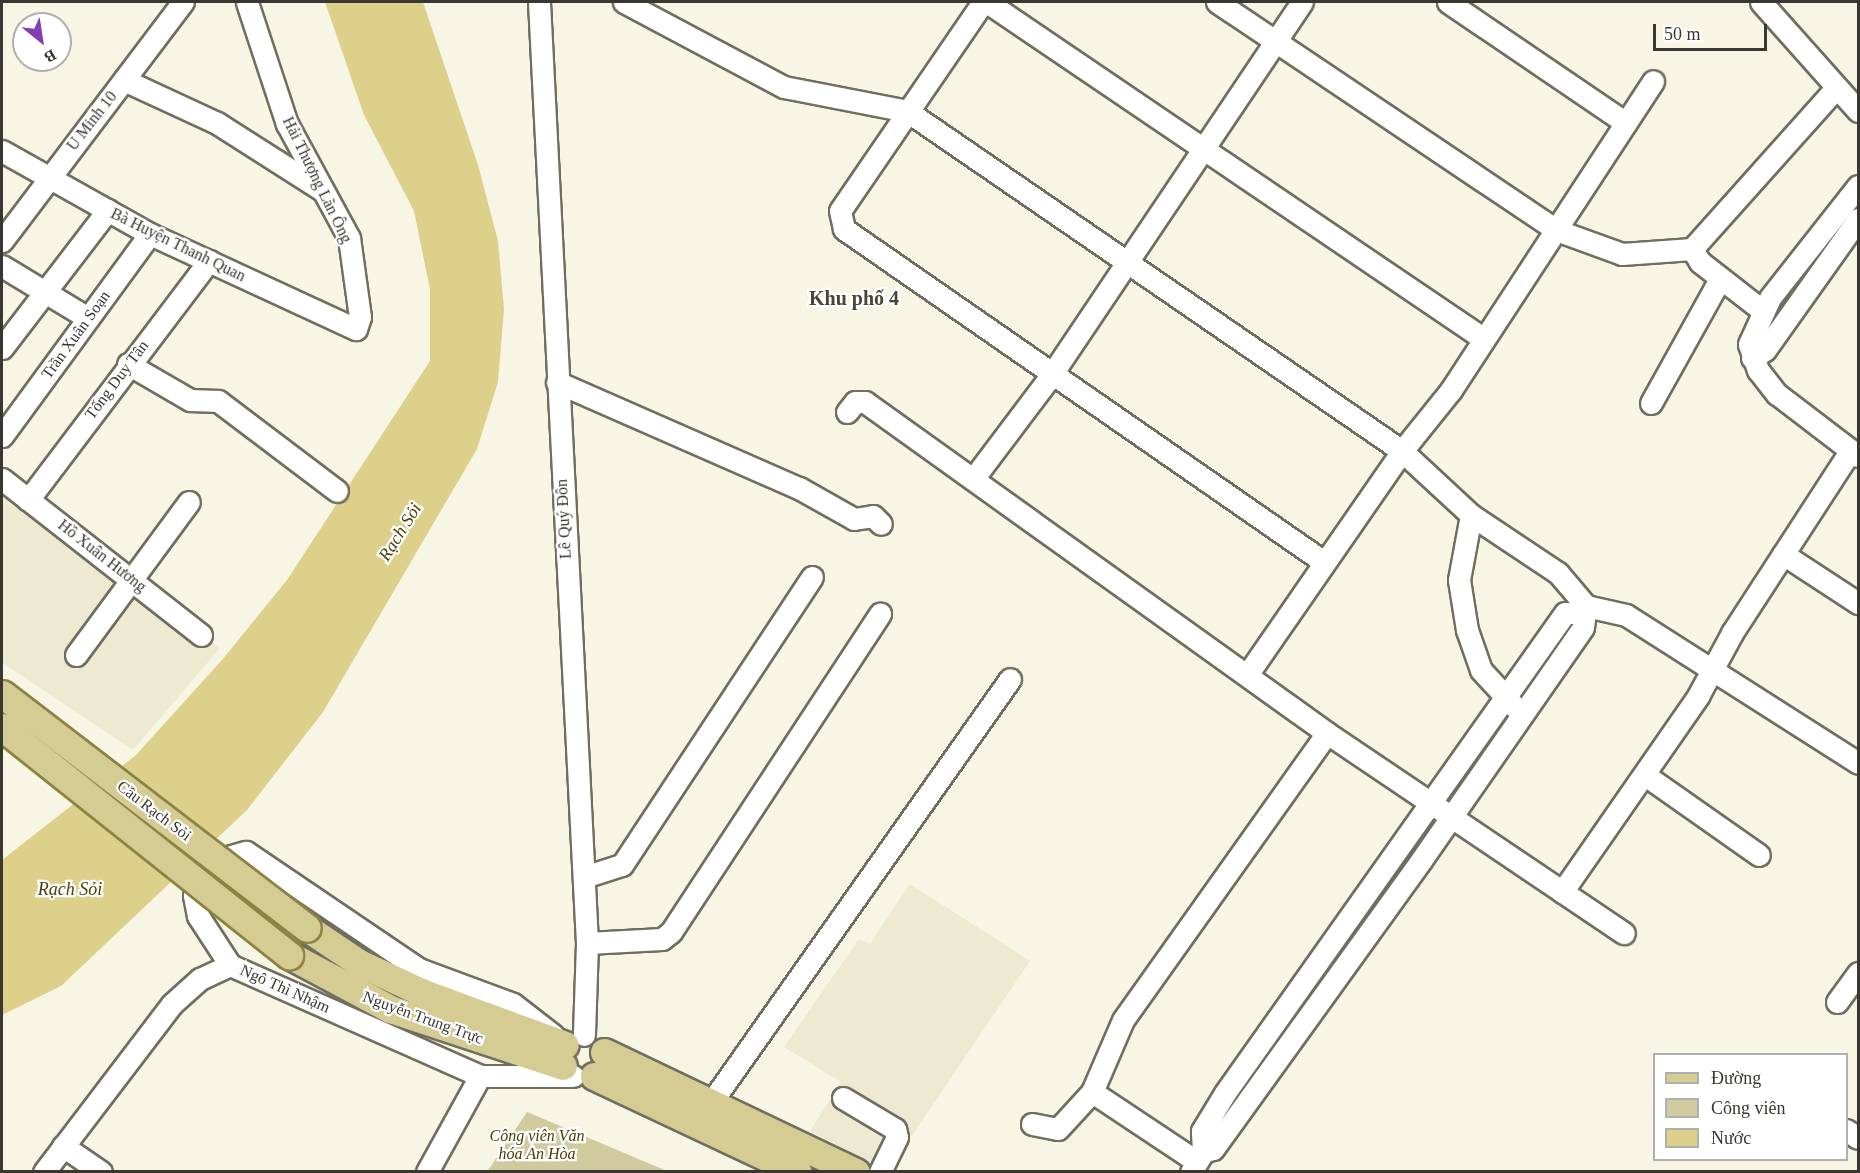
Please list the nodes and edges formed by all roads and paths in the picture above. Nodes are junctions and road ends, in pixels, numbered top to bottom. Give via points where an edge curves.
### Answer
1 (183, 2) edge
2 (247, 2) edge
3 (539, 2) edge
4 (624, 2) edge
5 (985, 2) edge
6 (1217, 2) edge
7 (1302, 2) edge
8 (1448, 2) edge
9 (1761, 2) edge
10 (1276, 41) junction
11 (124, 80) junction
12 (1653, 81) dead end
13 (1838, 87) junction
14 (907, 111) junction
15 (1858, 111) edge
16 (1626, 123) junction
17 (1201, 146) junction
18 (2, 151) edge
19 (46, 179) junction
20 (1858, 186) edge
21 (322, 190) junction
22 (108, 210) junction
23 (1858, 219) edge
24 (1556, 230) junction
25 (150, 234) junction
26 (2, 241) edge
27 (1692, 249) junction
28 (209, 261) junction
29 (1127, 262) junction
30 (2, 266) edge
31 (1720, 279) junction
32 (44, 293) junction
33 (1763, 311) junction
34 (88, 318) junction
35 (358, 327) joint
36 (1484, 339) junction
37 (2, 348) edge
38 (1752, 358) junction
39 (128, 364) junction
40 (1052, 374) junction
41 (557, 382) junction
42 (1651, 403) dead end
43 (847, 412) dead end
44 (2, 436) edge
45 (1402, 451) junction
46 (1854, 453) edge
47 (2, 479) edge
48 (973, 479) junction
49 (338, 491) dead end
50 (28, 500) junction
51 (189, 502) dead end
52 (1471, 515) junction
53 (881, 524) dead end
54 (1784, 554) junction
55 (1324, 562) junction
56 (812, 577) dead end
57 (133, 579) junction
58 (1858, 603) edge
59 (1584, 610) junction
60 (880, 614) dead end
61 (201, 635) dead end
62 (76, 655) dead end
63 (1716, 668) junction
64 (1247, 675) junction
65 (1010, 679) dead end
66 (2, 694) edge
67 (1514, 707) junction
68 (2, 727) edge
69 (1327, 733) junction
70 (1858, 763) edge
71 (1645, 775) junction
72 (1432, 805) junction
73 (1450, 818) junction
74 (1759, 855) dead end
75 (584, 877) junction
76 (1562, 892) junction
77 (307, 928) joint
78 (1624, 933) dead end
79 (587, 943) junction
80 (289, 955) joint
81 (230, 964) junction
82 (1858, 973) edge
83 (1837, 1002) dead end
84 (580, 1058) junction
85 (480, 1076) junction
86 (1092, 1092) junction
87 (843, 1098) dead end
88 (710, 1104) junction
89 (1032, 1124) dead end
90 (63, 1146) junction
91 (1196, 1162) edge
92 (45, 1172) edge
93 (101, 1172) edge
94 (427, 1172) edge
95 (798, 1172) edge
96 (856, 1172) edge
97 (880, 1172) edge

1 - 11 street, U Minh 10
2 - 21 street, Hải Thượng Lãn Ông via 287,124
3 - 41 street, Lê Quý Đôn
4 - 14 street via 784,87
5 - 14 street
5 - 17 street
6 - 10 street
7 - 10 street
8 - 16 street
9 - 13 street
10 - 17 street
10 - 24 street
11 - 19 street, U Minh 10
11 - 21 street via 217,123
12 - 16 street
13 - 15 street
13 - 27 street
14 - 29 street
14 - 40 street via 840,211 840,223
16 - 24 street
17 - 29 street
17 - 36 street
18 - 19 street, Bà Huyện Thanh Quan
19 - 22 street, Bà Huyện Thanh Quan
19 - 26 street, U Minh 10
20 - 33 street
21 - 35 street, Hải Thượng Lãn Ông via 349,238
22 - 25 street, Bà Huyện Thanh Quan
22 - 32 street
23 - 38 street via 1765,350
24 - 27 street via 1622,254
24 - 36 street
25 - 28 street, Bà Huyện Thanh Quan
25 - 34 street, Trần Xuân Soạn
27 - 31 street
28 - 35 street, Bà Huyện Thanh Quan via 348,328
28 - 39 street, Tống Duy Tân
29 - 40 street
29 - 45 street
30 - 32 street
31 - 33 street
31 - 42 street
32 - 34 street
32 - 37 street
33 - 38 street via 1750,336
34 - 44 street, Trần Xuân Soạn
36 - 45 street
38 - 46 street via 1777,394
39 - 49 street via 190,400 218,401
39 - 50 street, Tống Duy Tân
40 - 48 street
40 - 55 street
41 - 53 street via 799,488 854,519 871,515
41 - 75 street, Lê Quý Đôn
43 - 48 street via 855,402 865,402
45 - 52 street
45 - 55 street
46 - 54 street
47 - 50 street, Hồ Xuân Hương
48 - 64 street
50 - 57 street, Hồ Xuân Hương
51 - 57 street
52 - 59 street via 1548,564
52 - 67 street via 1459,580 1467,630 1481,670
54 - 58 street
54 - 63 street
55 - 64 street
56 - 75 street via 625,861
57 - 61 street, Hồ Xuân Hương
57 - 62 street
59 - 63 street via 1626,615
59 - 67 street via 1582,627
60 - 79 street via 671,932 662,939
63 - 70 street
63 - 71 street
64 - 69 street
65 - 88 street
66 - 77 main road, Cầu Rạch Sỏi, bridge
67 - 72 street
67 - 73 street
68 - 80 main road, Cầu Rạch Sỏi, bridge
69 - 72 street
69 - 86 street via 1124,1020
71 - 74 street
71 - 76 street
72 - 73 street
72 - 91 street via 1225,1093 1202,1131
73 - 76 street
73 - 91 street via 1213,1149
75 - 79 street, Lê Quý Đôn
76 - 78 street
77 - 84 main road, Nguyễn Trung Trực via 359,963
79 - 84 street, Lê Quý Đôn
80 - 84 main road, Nguyễn Trung Trực via 390,1009
81 - 84 street via 198,916 194,895 210,862 246,852 419,969 513,1004
81 - 85 street, Ngô Thì Nhậm
81 - 90 street, Ngô Thì Nhậm via 200,979 172,1004
82 - 83 street
84 - 85 street, Ngô Thì Nhậm
84 - 88 main road, Nguyễn Trung Trực
84 - 95 main road, Nguyễn Trung Trực
85 - 94 street
86 - 89 street via 1058,1129
86 - 91 street
87 - 97 street via 895,1129 897,1137
88 - 96 main road, Nguyễn Trung Trực
90 - 92 street, Ngô Thì Nhậm
90 - 93 street

